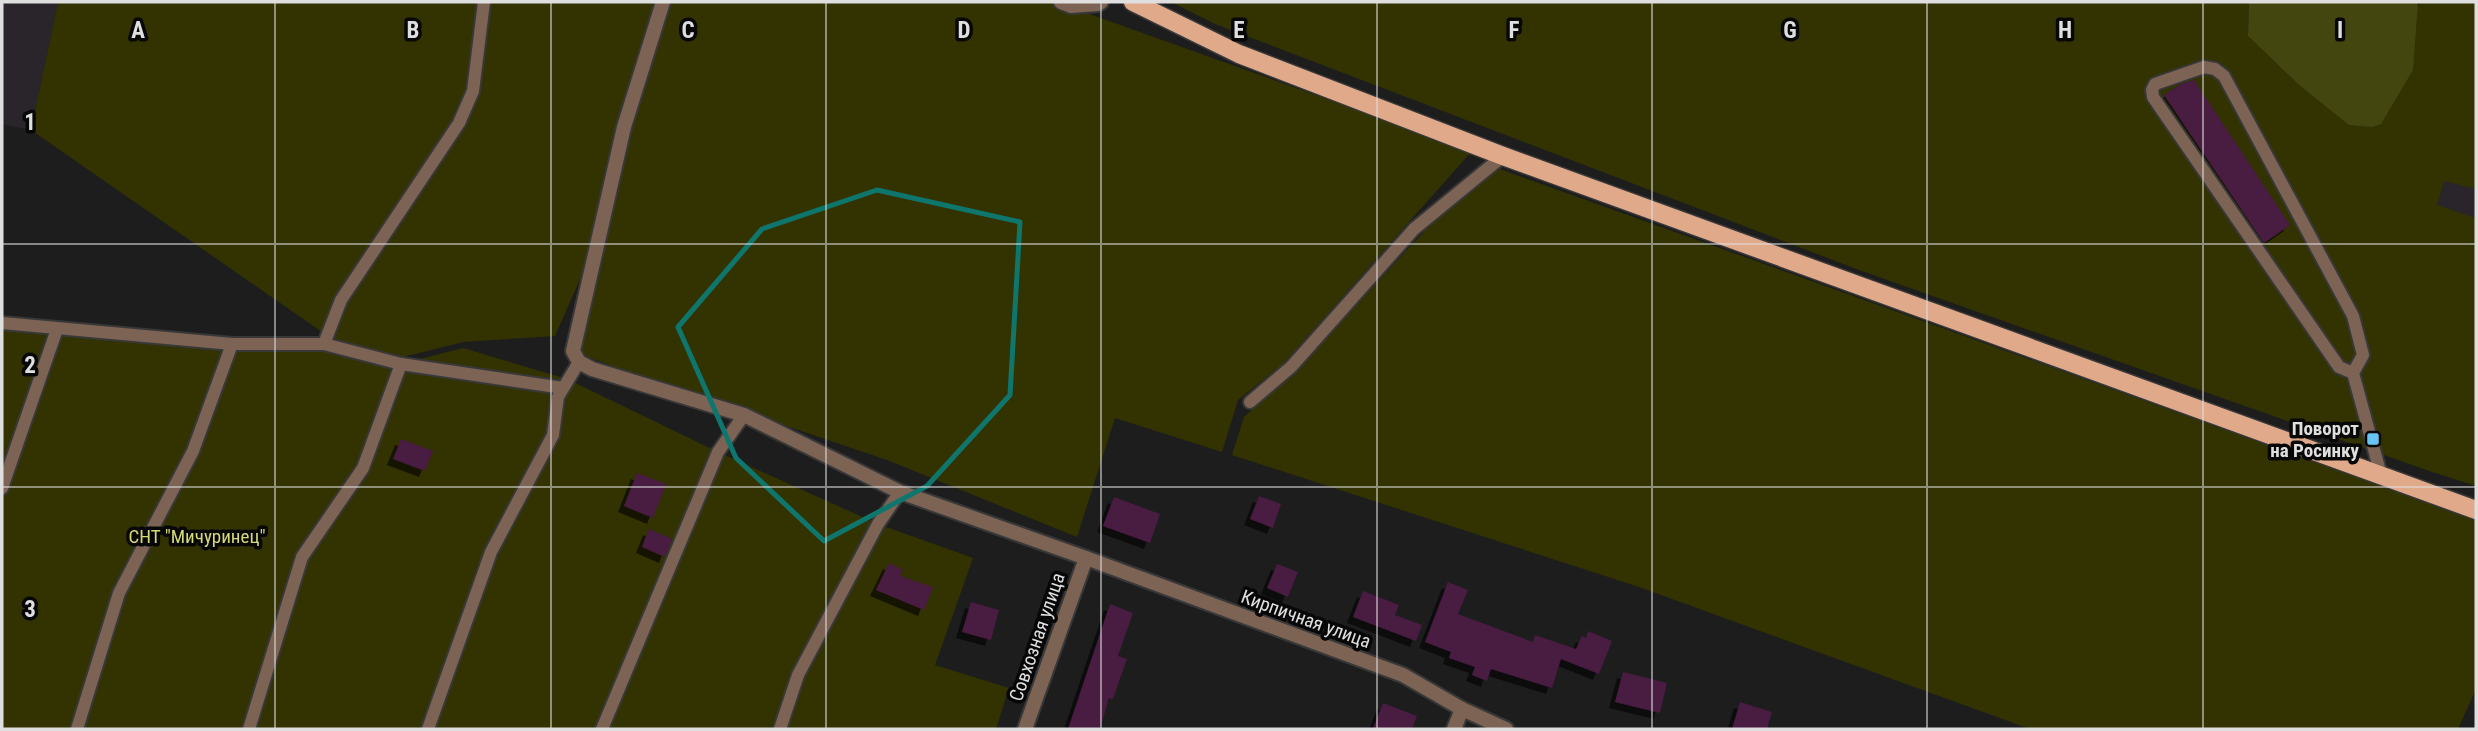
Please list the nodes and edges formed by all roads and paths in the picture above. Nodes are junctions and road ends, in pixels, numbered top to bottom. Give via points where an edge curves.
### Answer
1 (484, 2) edge
2 (663, 2) edge
3 (1061, 2) edge
4 (1101, 2) edge
5 (1133, 2) edge
6 (1503, 156) junction
7 (2, 323) edge
8 (57, 329) junction
9 (232, 344) junction
10 (324, 344) junction
11 (579, 362) junction
12 (401, 364) junction
13 (2353, 373) junction
14 (563, 388) junction
15 (1250, 402) dead end
16 (744, 415) junction
17 (2381, 475) junction
18 (2, 488) edge
19 (900, 492) junction
20 (2476, 510) edge
21 (1086, 558) junction
22 (1462, 709) junction
23 (77, 729) edge
24 (249, 729) edge
25 (428, 729) edge
26 (602, 729) edge
27 (780, 729) edge
28 (1025, 729) edge
29 (1454, 729) edge
30 (1506, 729) edge

1 - 10 lane via 473,91 459,123 341,300
2 - 11 street via 624,127 573,351
3 - 4 street via 1071,6
5 - 6 main road via 1239,54
6 - 15 lane via 1414,229 1291,367
6 - 17 main road
7 - 8 lane
8 - 9 lane
8 - 18 lane
9 - 10 lane
9 - 23 lane via 192,451 119,593
10 - 12 lane
11 - 14 lane
11 - 16 street, Кирпичная улица
12 - 14 lane
12 - 24 lane via 363,468 302,557
13 - 13 lane via 2339,367 2153,97 2155,84 2204,67 2224,76 2353,316 2363,355
13 - 17 lane
14 - 25 lane via 553,435 491,552
16 - 19 street, Кирпичная улица
16 - 26 lane via 718,452
17 - 20 main road
19 - 21 street, Кирпичная улица
19 - 27 lane via 878,524 798,675
21 - 22 street, Кирпичная улица via 1403,675
21 - 28 street, Совхозная улица
22 - 29 street
22 - 30 street, Кирпичная улица

